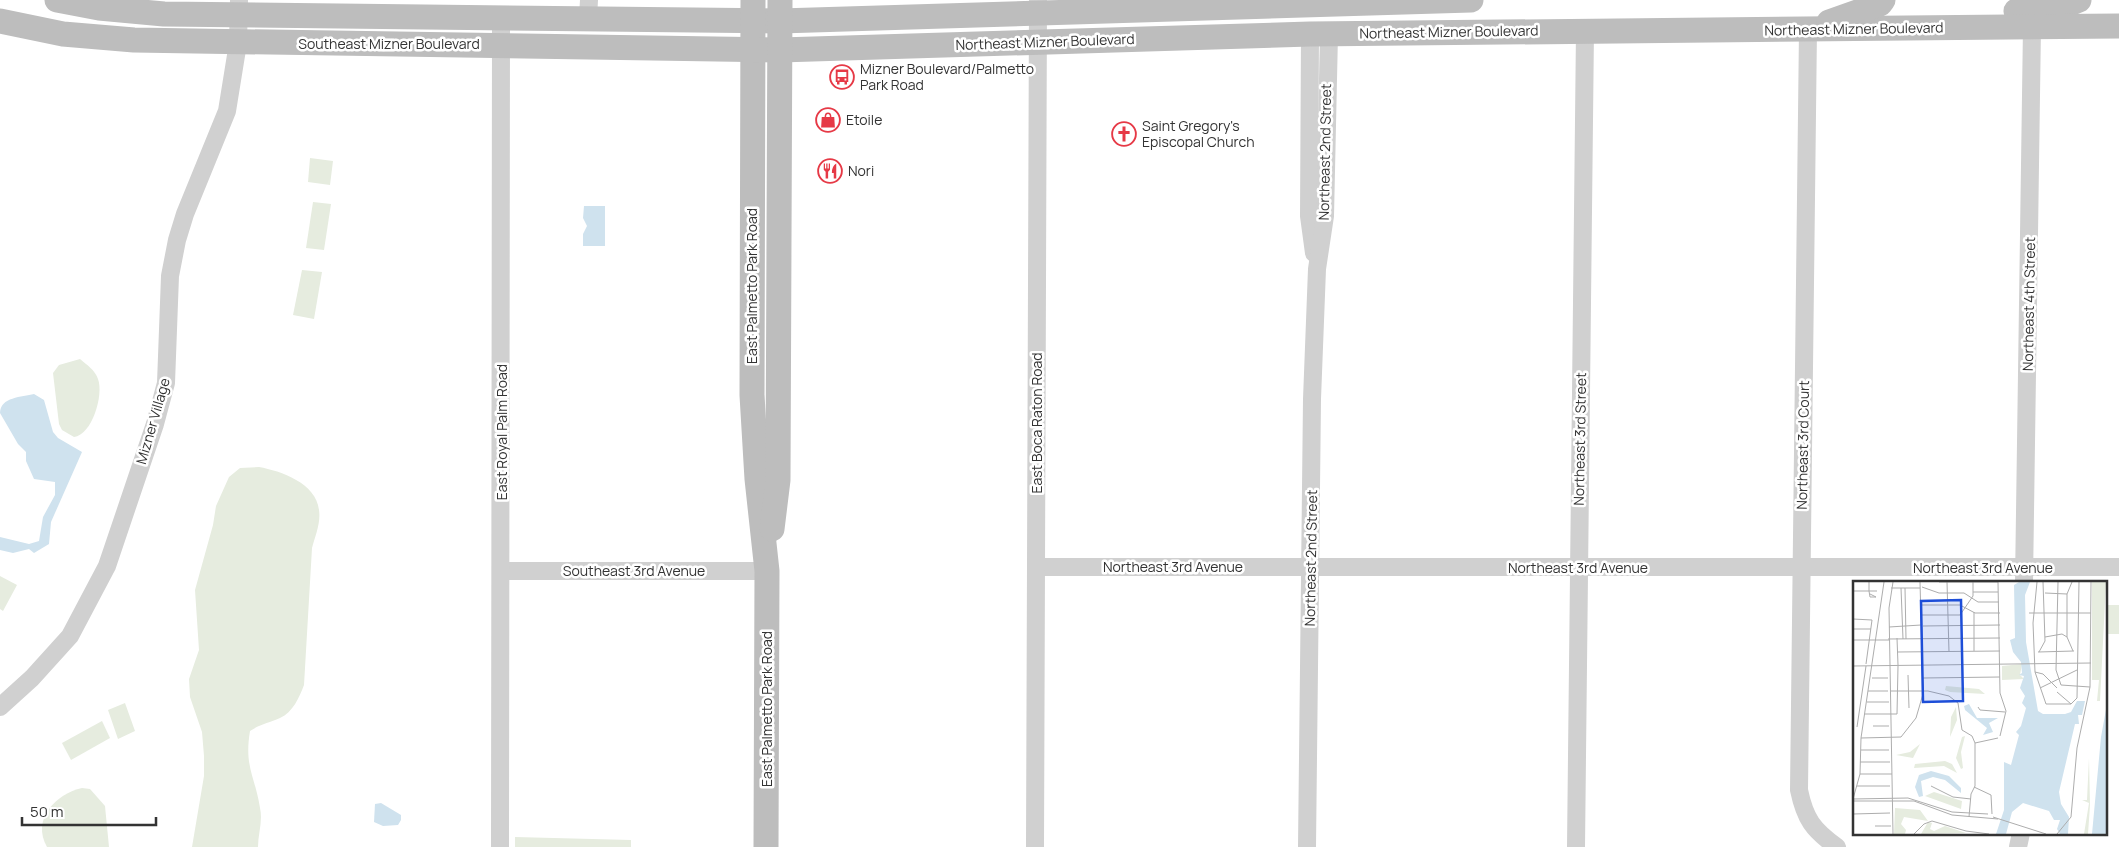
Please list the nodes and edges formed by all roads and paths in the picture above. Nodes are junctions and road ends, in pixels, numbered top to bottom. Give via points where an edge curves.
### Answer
1 (57, 0) edge
2 (1471, 0) edge
3 (1883, 0) edge
4 (2079, 0) edge
5 (1038, 6) edge
6 (239, 7) edge
7 (588, 9) edge
8 (752, 10) edge
9 (780, 10) edge
10 (501, 16) junction
11 (0, 21) edge
12 (2032, 26) junction
13 (2119, 26) edge
14 (1969, 27) junction
15 (1584, 30) junction
16 (1808, 30) junction
17 (1319, 34) junction
18 (1038, 42) junction
19 (238, 43) junction
20 (501, 44) junction
21 (752, 50) junction
22 (780, 50) junction
23 (1036, 567) junction
24 (1311, 567) junction
25 (2119, 567) edge
26 (1578, 569) junction
27 (1801, 569) junction
28 (502, 571) junction
29 (767, 572) junction
30 (2024, 575) edge
31 (0, 707) edge
32 (2020, 834) edge
33 (500, 847) edge
34 (766, 847) edge
35 (1035, 847) edge
36 (1307, 847) edge
37 (1576, 847) edge
38 (1837, 847) edge
39 (2018, 847) edge

1 - 6 main road, Southeast Mizner Boulevard via 164,14
2 - 5 main road, Northeast Mizner Boulevard
3 - 16 main road via 1869,9
4 - 14 main road via 2060,8 2010,11
5 - 9 main road, Northeast Mizner Boulevard
5 - 18 street, East Boca Raton Road
6 - 10 main road, Southeast Mizner Boulevard
6 - 19 street, Mizner Village
7 - 8 main road, Southeast Mizner Boulevard
7 - 10 main road, Southeast Mizner Boulevard
8 - 9 main road, Southeast Mizner Boulevard
8 - 21 main road, East Palmetto Park Road
9 - 22 main road, East Palmetto Park Road
10 - 20 street, East Royal Palm Road
11 - 19 main road, Southeast Mizner Boulevard via 64,34
12 - 13 main road, Northeast Mizner Boulevard
12 - 14 main road, Northeast Mizner Boulevard
12 - 30 street, Northeast 4th Street
14 - 16 main road, Northeast Mizner Boulevard
15 - 16 main road, Northeast Mizner Boulevard
15 - 17 main road, Northeast Mizner Boulevard
15 - 26 street, Northeast 3rd Street
16 - 27 street, Northeast 3rd Court
17 - 18 main road, Northeast Mizner Boulevard
17 - 24 street, Northeast 2nd Street via 1317,170 1309,216 1317,269
18 - 22 main road, Northeast Mizner Boulevard
18 - 23 street, East Boca Raton Road
19 - 20 main road, Southeast Mizner Boulevard
19 - 31 street, Mizner Village via 227,112 177,240 170,276 166,383 107,566 70,636
20 - 21 main road, Southeast Mizner Boulevard
20 - 28 street, East Royal Palm Road
21 - 22 main road, Southeast Mizner Boulevard
21 - 29 main road, East Palmetto Park Road via 752,395
22 - 29 main road, East Palmetto Park Road via 778,480
23 - 24 street, Northeast 3rd Avenue
23 - 35 street, East Boca Raton Road
24 - 26 street, Northeast 3rd Avenue
24 - 36 street, Northeast 2nd Street
25 - 30 street, Northeast 3rd Avenue
26 - 27 street, Northeast 3rd Avenue
26 - 37 street, Northeast 3rd Street
27 - 30 street, Northeast 3rd Avenue
27 - 38 street, Northeast 3rd Court via 1799,790 1803,810 1813,827
28 - 29 street, Southeast 3rd Avenue
28 - 33 street, East Royal Palm Road
29 - 34 main road, East Palmetto Park Road
32 - 39 street

